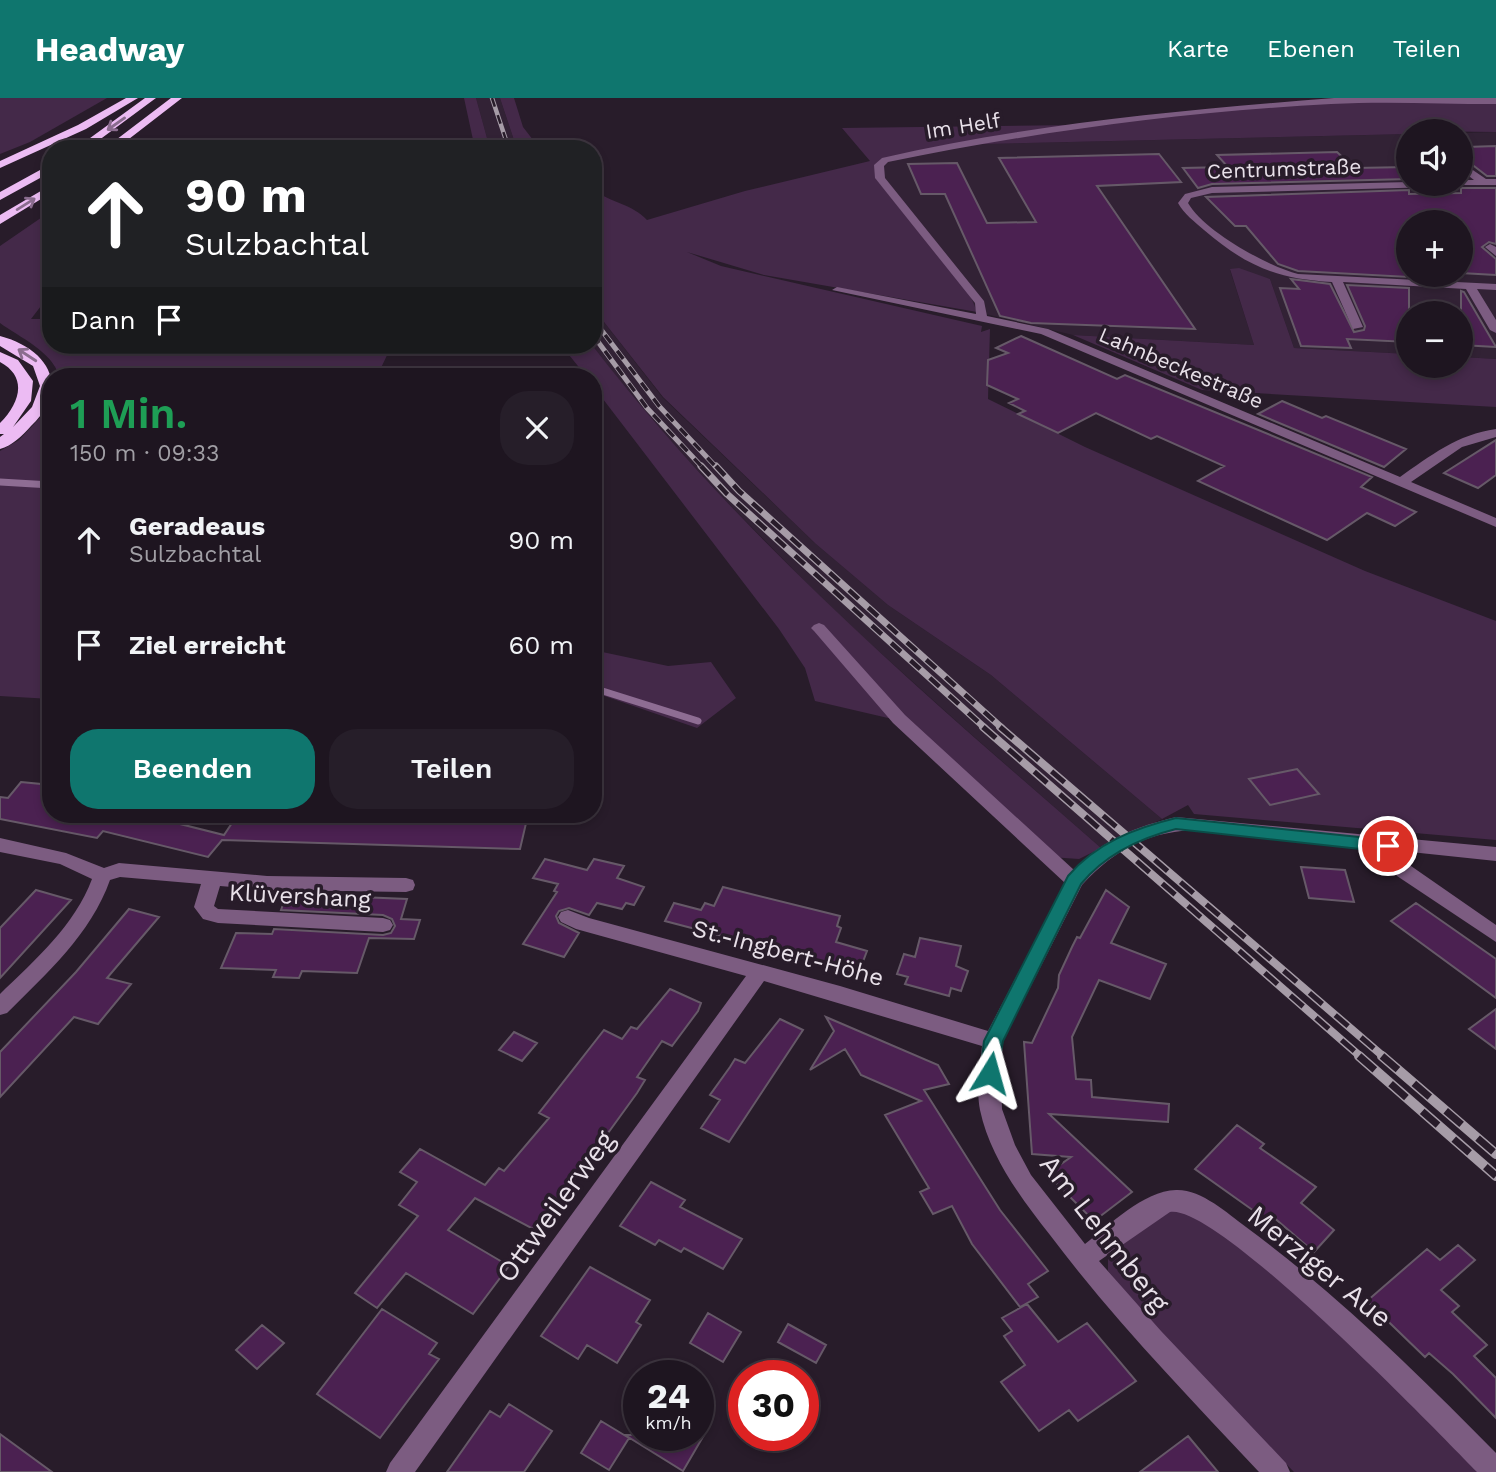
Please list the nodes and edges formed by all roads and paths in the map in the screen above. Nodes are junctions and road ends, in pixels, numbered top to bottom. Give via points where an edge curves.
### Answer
1 (133, 98) edge
2 (151, 98) edge
3 (177, 98) edge
4 (1345, 99) edge
5 (1496, 100) edge
6 (54, 140) edge
7 (92, 140) edge
8 (121, 140) edge
9 (42, 146) edge
10 (0, 165) edge
11 (42, 172) edge
12 (1473, 174) edge
13 (1496, 182) edge
14 (1473, 183) edge
15 (1483, 183) junction
16 (1396, 185) edge
17 (42, 194) edge
18 (0, 197) edge
19 (0, 220) edge
20 (1336, 279) junction
21 (1396, 282) edge
22 (1473, 286) edge
23 (1471, 287) edge
24 (1496, 287) edge
25 (838, 290) dead end
26 (982, 318) junction
27 (1357, 327) dead end
28 (1496, 330) edge
29 (0, 340) edge
30 (0, 356) edge
31 (42, 368) edge
32 (42, 399) edge
33 (0, 430) edge
34 (1496, 433) edge
35 (0, 444) edge
36 (1400, 483) junction
37 (1496, 523) edge
38 (819, 628) dead end
39 (0, 845) edge
40 (1388, 846) junction
41 (1496, 855) edge
42 (102, 876) junction
43 (212, 879) junction
44 (1074, 881) junction
45 (406, 886) dead end
46 (568, 917) dead end
47 (383, 925) dead end
48 (1496, 935) edge
49 (759, 974) junction
50 (0, 1007) edge
51 (993, 1041) junction
52 (1082, 1259) junction
53 (398, 1472) edge
54 (1277, 1472) edge
55 (1496, 1472) edge

1 - 6 highway
2 -> 7 highway
3 - 8 highway
4 - 5 street, Im Helf
4 - 26 street, Im Helf via 1104,122 885,160 879,165 880,178 980,303
9 - 10 highway
11 - 18 highway
12 - 15 street
13 - 15 street
14 - 15 street
16 - 20 street, Centrumstraße via 1212,190 1188,196 1183,203 1252,263 1272,272
19 -> 17 highway
20 - 21 street, Centrumstraße
20 - 27 street
22 - 24 street, Centrumstraße
23 - 28 street
25 - 26 street, Lahnbeckestraße via 953,318
26 - 36 street, Lahnbeckestraße via 1044,331
31 -> 29 highway
30 - 33 highway via 18,367 28,388 17,415
35 -> 32 highway via 22,429
34 - 36 street via 1466,440
36 - 37 street, Lahnbeckestraße
38 - 44 street via 899,719
39 - 42 street via 67,860
40 - 41 street, Am Lehmberg
40 - 44 street, Am Lehmberg via 1176,823 1145,831 1096,859
40 - 48 street via 1404,871
42 - 43 street, Klüvershang via 119,870
42 - 50 street via 98,894
43 - 45 street, Klüvershang
43 - 47 street, Klüvershang via 204,907 210,914
44 - 51 street, Am Lehmberg
46 - 49 street, St.-Ingbert-Höhe
49 - 51 street, St.-Ingbert-Höhe
49 - 53 street, Ottweilerweg
51 - 52 street, Am Lehmberg via 991,1109 1005,1148 1023,1182
52 - 54 street, Am Lehmberg
52 - 55 street, Merziger Aue via 1160,1204 1176,1200 1194,1205 1268,1256 1373,1346

